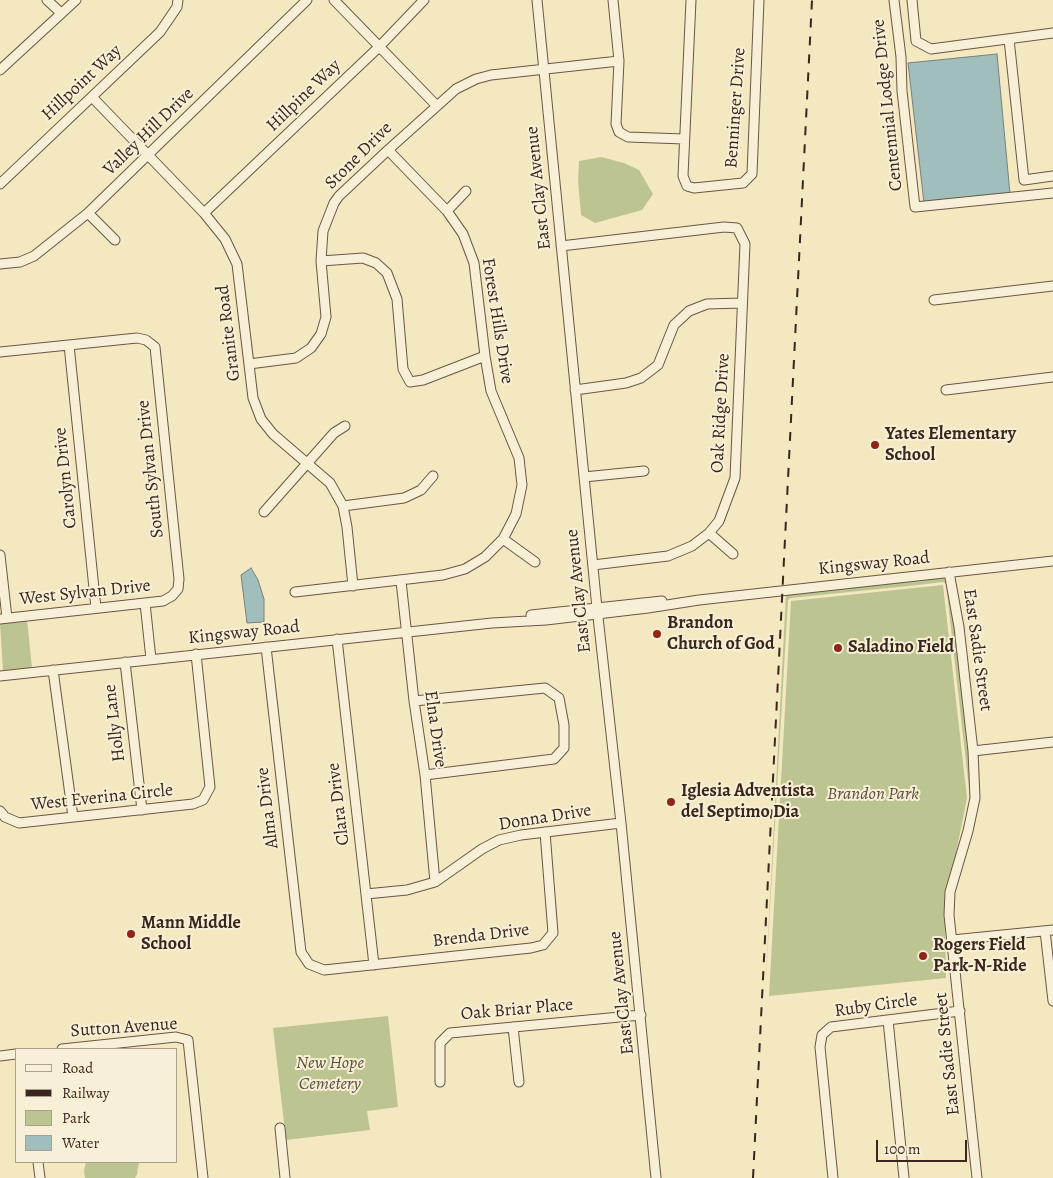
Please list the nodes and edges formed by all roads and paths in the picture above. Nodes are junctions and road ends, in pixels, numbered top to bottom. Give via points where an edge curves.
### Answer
1 (47, 0) edge
2 (76, 0) edge
3 (178, 0) edge
4 (307, 0) edge
5 (334, 0) edge
6 (424, 0) edge
7 (537, 0) edge
8 (613, 0) edge
9 (691, 0) edge
10 (759, 0) edge
11 (894, 0) edge
12 (912, 0) edge
13 (61, 13) junction
14 (1053, 33) edge
15 (1009, 39) junction
16 (379, 46) junction
17 (619, 61) junction
18 (544, 68) junction
19 (0, 70) edge
20 (92, 97) junction
21 (436, 105) junction
22 (684, 139) junction
23 (388, 150) junction
24 (148, 156) junction
25 (1053, 176) edge
26 (0, 184) edge
27 (466, 191) dead end
28 (1053, 193) edge
29 (447, 211) junction
30 (88, 213) junction
31 (204, 213) junction
32 (115, 240) dead end
33 (561, 246) junction
34 (321, 260) junction
35 (0, 264) edge
36 (1053, 286) edge
37 (934, 300) dead end
38 (742, 303) junction
39 (69, 345) junction
40 (0, 352) edge
41 (485, 356) junction
42 (249, 364) junction
43 (1053, 377) edge
44 (575, 390) junction
45 (946, 390) dead end
46 (345, 426) dead end
47 (307, 463) junction
48 (644, 471) dead end
49 (433, 476) dead end
50 (584, 477) junction
51 (343, 506) junction
52 (264, 512) dead end
53 (709, 533) junction
54 (503, 539) junction
55 (0, 554) edge
56 (733, 554) dead end
57 (1053, 561) edge
58 (535, 562) dead end
59 (593, 565) junction
60 (949, 572) junction
61 (401, 581) junction
62 (353, 586) junction
63 (295, 592) dead end
64 (172, 596) joint
65 (145, 603) junction
66 (96, 608) junction
67 (597, 611) junction
68 (3, 618) edge
69 (407, 631) junction
70 (337, 639) junction
71 (266, 647) junction
72 (196, 654) junction
73 (151, 659) junction
74 (125, 662) junction
75 (53, 670) junction
76 (0, 676) edge
77 (414, 701) junction
78 (1053, 742) edge
79 (973, 751) junction
80 (425, 775) junction
81 (142, 810) junction
82 (3, 814) edge
83 (73, 817) junction
84 (621, 823) junction
85 (544, 832) junction
86 (435, 882) junction
87 (366, 894) junction
88 (1049, 930) edge
89 (952, 940) junction
90 (309, 964) joint
91 (374, 965) junction
92 (1053, 1002) edge
93 (960, 1011) junction
94 (641, 1015) junction
95 (888, 1020) junction
96 (513, 1027) junction
97 (72, 1048) edge
98 (15, 1054) edge
99 (0, 1056) edge
100 (440, 1082) dead end
101 (519, 1082) dead end
102 (280, 1128) dead end
103 (38, 1163) edge
104 (40, 1178) edge
105 (203, 1178) edge
106 (286, 1178) edge
107 (656, 1178) edge
108 (833, 1178) edge
109 (904, 1178) edge
110 (976, 1178) edge

1 - 13 street
2 - 13 street
3 - 20 street, Hillpoint Way via 177,7 160,32
4 - 24 street, Valley Hill Drive
5 - 16 street
6 - 16 street, Hillpine Way
7 - 18 street, East Clay Avenue
8 - 17 street
9 - 22 street, Benninger Drive
10 - 22 street, Benninger Drive via 752,174 743,183 687,186 683,176
11 - 28 street, Centennial Lodge Drive via 915,207
12 - 15 street via 916,41 931,49
13 - 19 street
14 - 15 street
15 - 25 street via 1024,180
16 - 21 street
16 - 31 street, Hillpine Way
17 - 18 street, Stone Drive
17 - 22 street via 616,124 619,132 628,137
18 - 21 street, Stone Drive via 476,78
18 - 33 street, East Clay Avenue
20 - 24 street, Granite Road
20 - 26 street, Hillpoint Way
21 - 23 street, Stone Drive
23 - 29 street, Forest Hills Drive
23 - 34 street, Stone Drive via 334,204 323,231
24 - 30 street, Valley Hill Drive
24 - 31 street, Granite Road
27 - 29 street
29 - 41 street, Forest Hills Drive via 463,234 474,263
30 - 32 street
30 - 35 street, Valley Hill Drive via 34,256 20,262
31 - 42 street, Granite Road via 225,239 237,264
33 - 38 street, Oak Ridge Drive via 737,228 745,244
33 - 44 street, East Clay Avenue
34 - 41 street via 363,258 388,273 397,299 404,369 410,382
34 - 42 street, Stone Drive via 326,317 321,334 311,348 296,358
36 - 37 street
38 - 44 street via 707,304 689,311 674,325 658,366 640,378
38 - 53 street, Oak Ridge Drive via 735,478 719,521
39 - 40 street
39 - 64 street, South Sylvan Drive via 137,338 146,340 155,348 179,579 178,589
39 - 66 street, Carolyn Drive
41 - 54 street, Forest Hills Drive via 492,392 519,458 522,485 516,514
42 - 47 street, Granite Road via 253,398 260,419
43 - 45 street
44 - 50 street, East Clay Avenue
46 - 47 street via 334,433
47 - 51 street, Granite Road via 330,483
47 - 52 street
48 - 50 street
49 - 51 street via 421,490 404,498
50 - 59 street, East Clay Avenue
51 - 62 street, Granite Road
53 - 56 street
53 - 59 street, Oak Ridge Drive via 692,546 668,556
54 - 58 street
54 - 61 street, Forest Hills Drive via 485,557 465,569
55 - 68 street
57 - 60 street, Kingsway Road
59 - 67 street, East Clay Avenue
60 - 67 street, Kingsway Road via 699,600 648,602
60 - 79 street, East Sadie Street via 959,627
61 - 62 street, Forest Hills Drive
61 - 69 street, Elna Drive
62 - 63 street, Forest Hills Drive
64 - 65 street, West Sylvan Drive via 163,601
65 - 66 street, West Sylvan Drive
65 - 73 street
66 - 68 street, West Sylvan Drive
67 - 69 street, Kingsway Road via 544,614
67 - 84 street, East Clay Avenue
69 - 70 street, Kingsway Road
69 - 77 street, Elna Drive
70 - 71 street, Kingsway Road
70 - 87 street, Clara Drive
71 - 72 street, Kingsway Road
71 - 90 street, Alma Drive via 301,952
72 - 73 street, Kingsway Road
72 - 81 street, West Everina Circle via 210,787 203,800 193,804
73 - 74 street, Kingsway Road
74 - 75 street, Kingsway Road
74 - 81 street, Holly Lane
75 - 76 street, Kingsway Road
75 - 83 street
77 - 80 street, Elna Drive
77 - 80 street via 545,688 558,698 564,725 564,748 554,759
78 - 79 street
79 - 89 street, East Sadie Street via 975,798 950,892
80 - 86 street, Elna Drive
81 - 83 street, West Everina Circle
82 - 83 street, West Everina Circle via 19,823
84 - 85 street, Donna Drive
84 - 94 street, East Clay Avenue
85 - 86 street, Donna Drive via 498,840
85 - 91 street, Brenda Drive via 553,932 543,944
86 - 87 street, Donna Drive via 407,890
87 - 91 street, Clara Drive
88 - 89 street
88 - 92 street
89 - 93 street, East Sadie Street
90 - 91 street, Brenda Drive via 324,970
93 - 95 street, Ruby Circle
93 - 110 street, East Sadie Street
94 - 96 street, Oak Briar Place
94 - 107 street, East Clay Avenue
95 - 108 street, Ruby Circle via 831,1027 822,1035 820,1047
95 - 109 street
96 - 100 street, Oak Briar Place via 450,1033 440,1043
96 - 101 street
97 - 105 street, Sutton Avenue via 176,1037 188,1040
98 - 99 street
102 - 106 street
103 - 104 street

